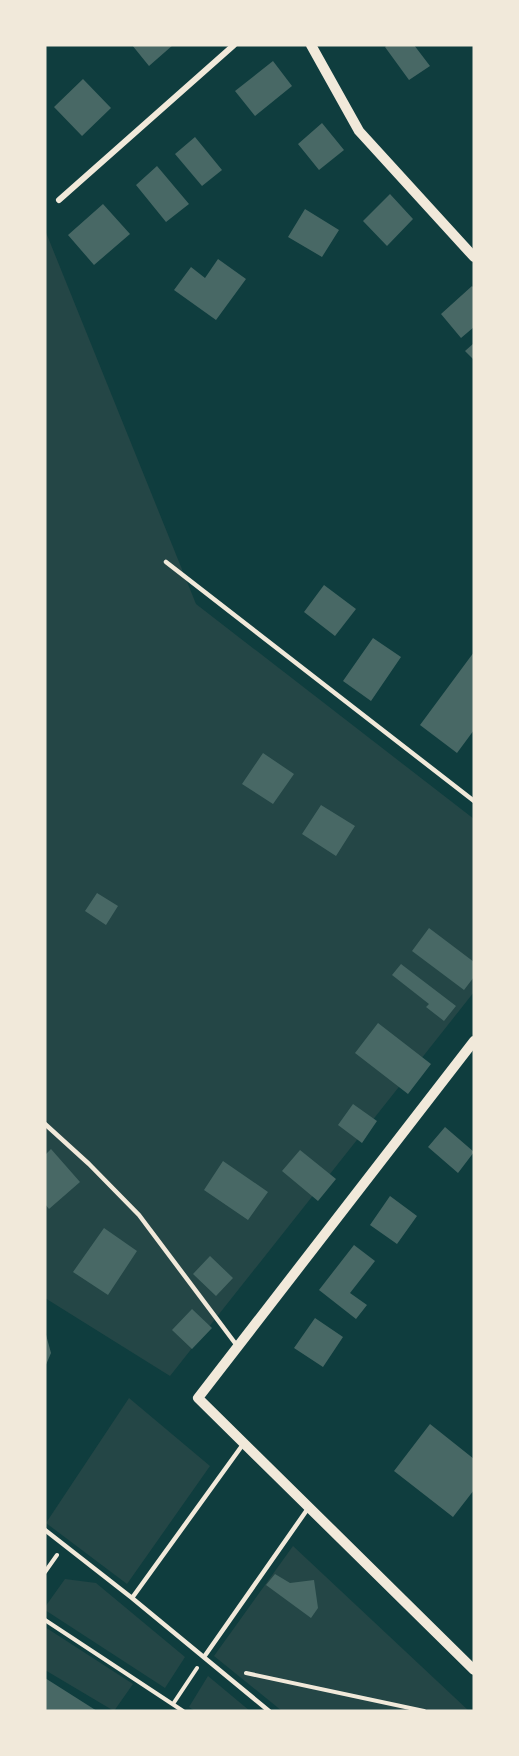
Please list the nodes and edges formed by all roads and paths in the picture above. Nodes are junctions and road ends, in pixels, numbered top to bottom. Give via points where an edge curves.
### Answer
1 (234, 45) edge
2 (311, 45) edge
3 (59, 200) dead end
4 (474, 256) edge
5 (166, 562) dead end
6 (474, 801) edge
7 (474, 1041) edge
8 (45, 1124) edge
9 (238, 1347) junction
10 (244, 1443) junction
11 (309, 1508) junction
12 (45, 1530) edge
13 (64, 1544) junction
14 (45, 1572) edge
15 (132, 1598) junction
16 (45, 1620) edge
17 (204, 1657) junction
18 (216, 1667) junction
19 (474, 1670) edge
20 (173, 1704) junction
21 (183, 1711) edge
22 (269, 1711) edge
23 (424, 1711) edge

1 - 3 street
2 - 4 street via 359,132
5 - 6 lane
7 - 9 street
8 - 9 lane via 139,1215
9 - 10 street via 198,1398
10 - 11 street
10 - 15 lane
11 - 17 lane
11 - 19 street
12 - 13 lane
13 - 14 path
13 - 15 lane
15 - 17 lane
16 - 20 path
17 - 18 lane
17 - 20 path
18 - 22 lane
18 - 23 path
20 - 21 path

